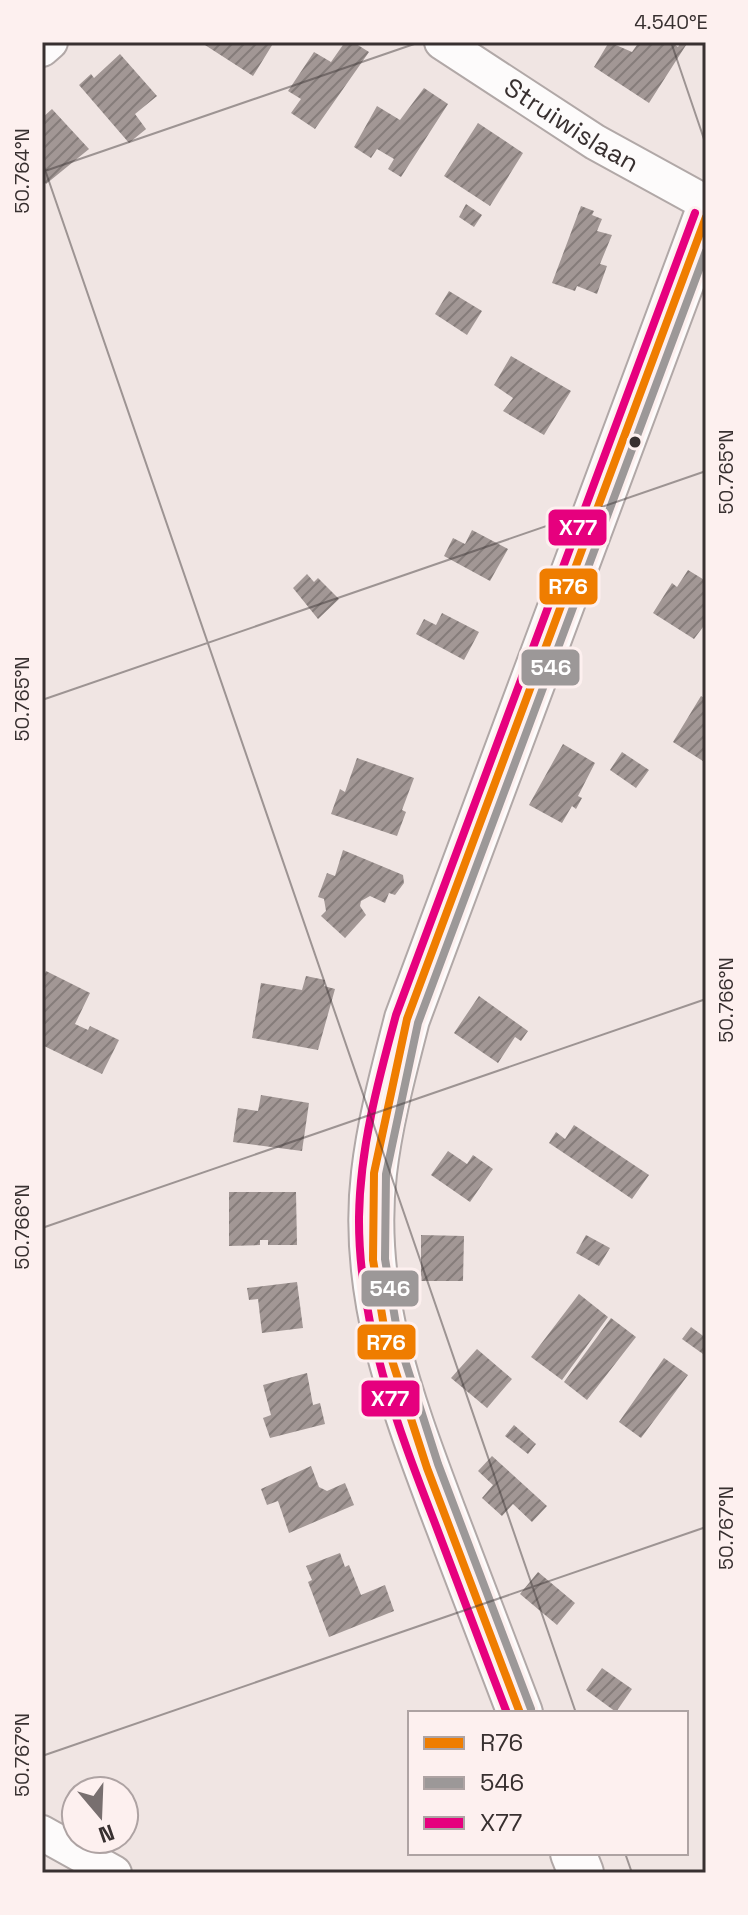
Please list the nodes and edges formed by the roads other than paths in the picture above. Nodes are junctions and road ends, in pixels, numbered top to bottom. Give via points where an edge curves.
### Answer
1 (50, 42) edge
2 (442, 42) edge
3 (42, 49) edge
4 (706, 203) edge
5 (706, 217) edge
6 (519, 1711) edge
7 (42, 1833) edge
8 (114, 1873) edge

1 - 3 street
2 - 4 street, Struiwislaan via 595,142
5 - 6 main road via 407,1019 373,1175 372,1255 381,1328 401,1401
7 - 8 street

